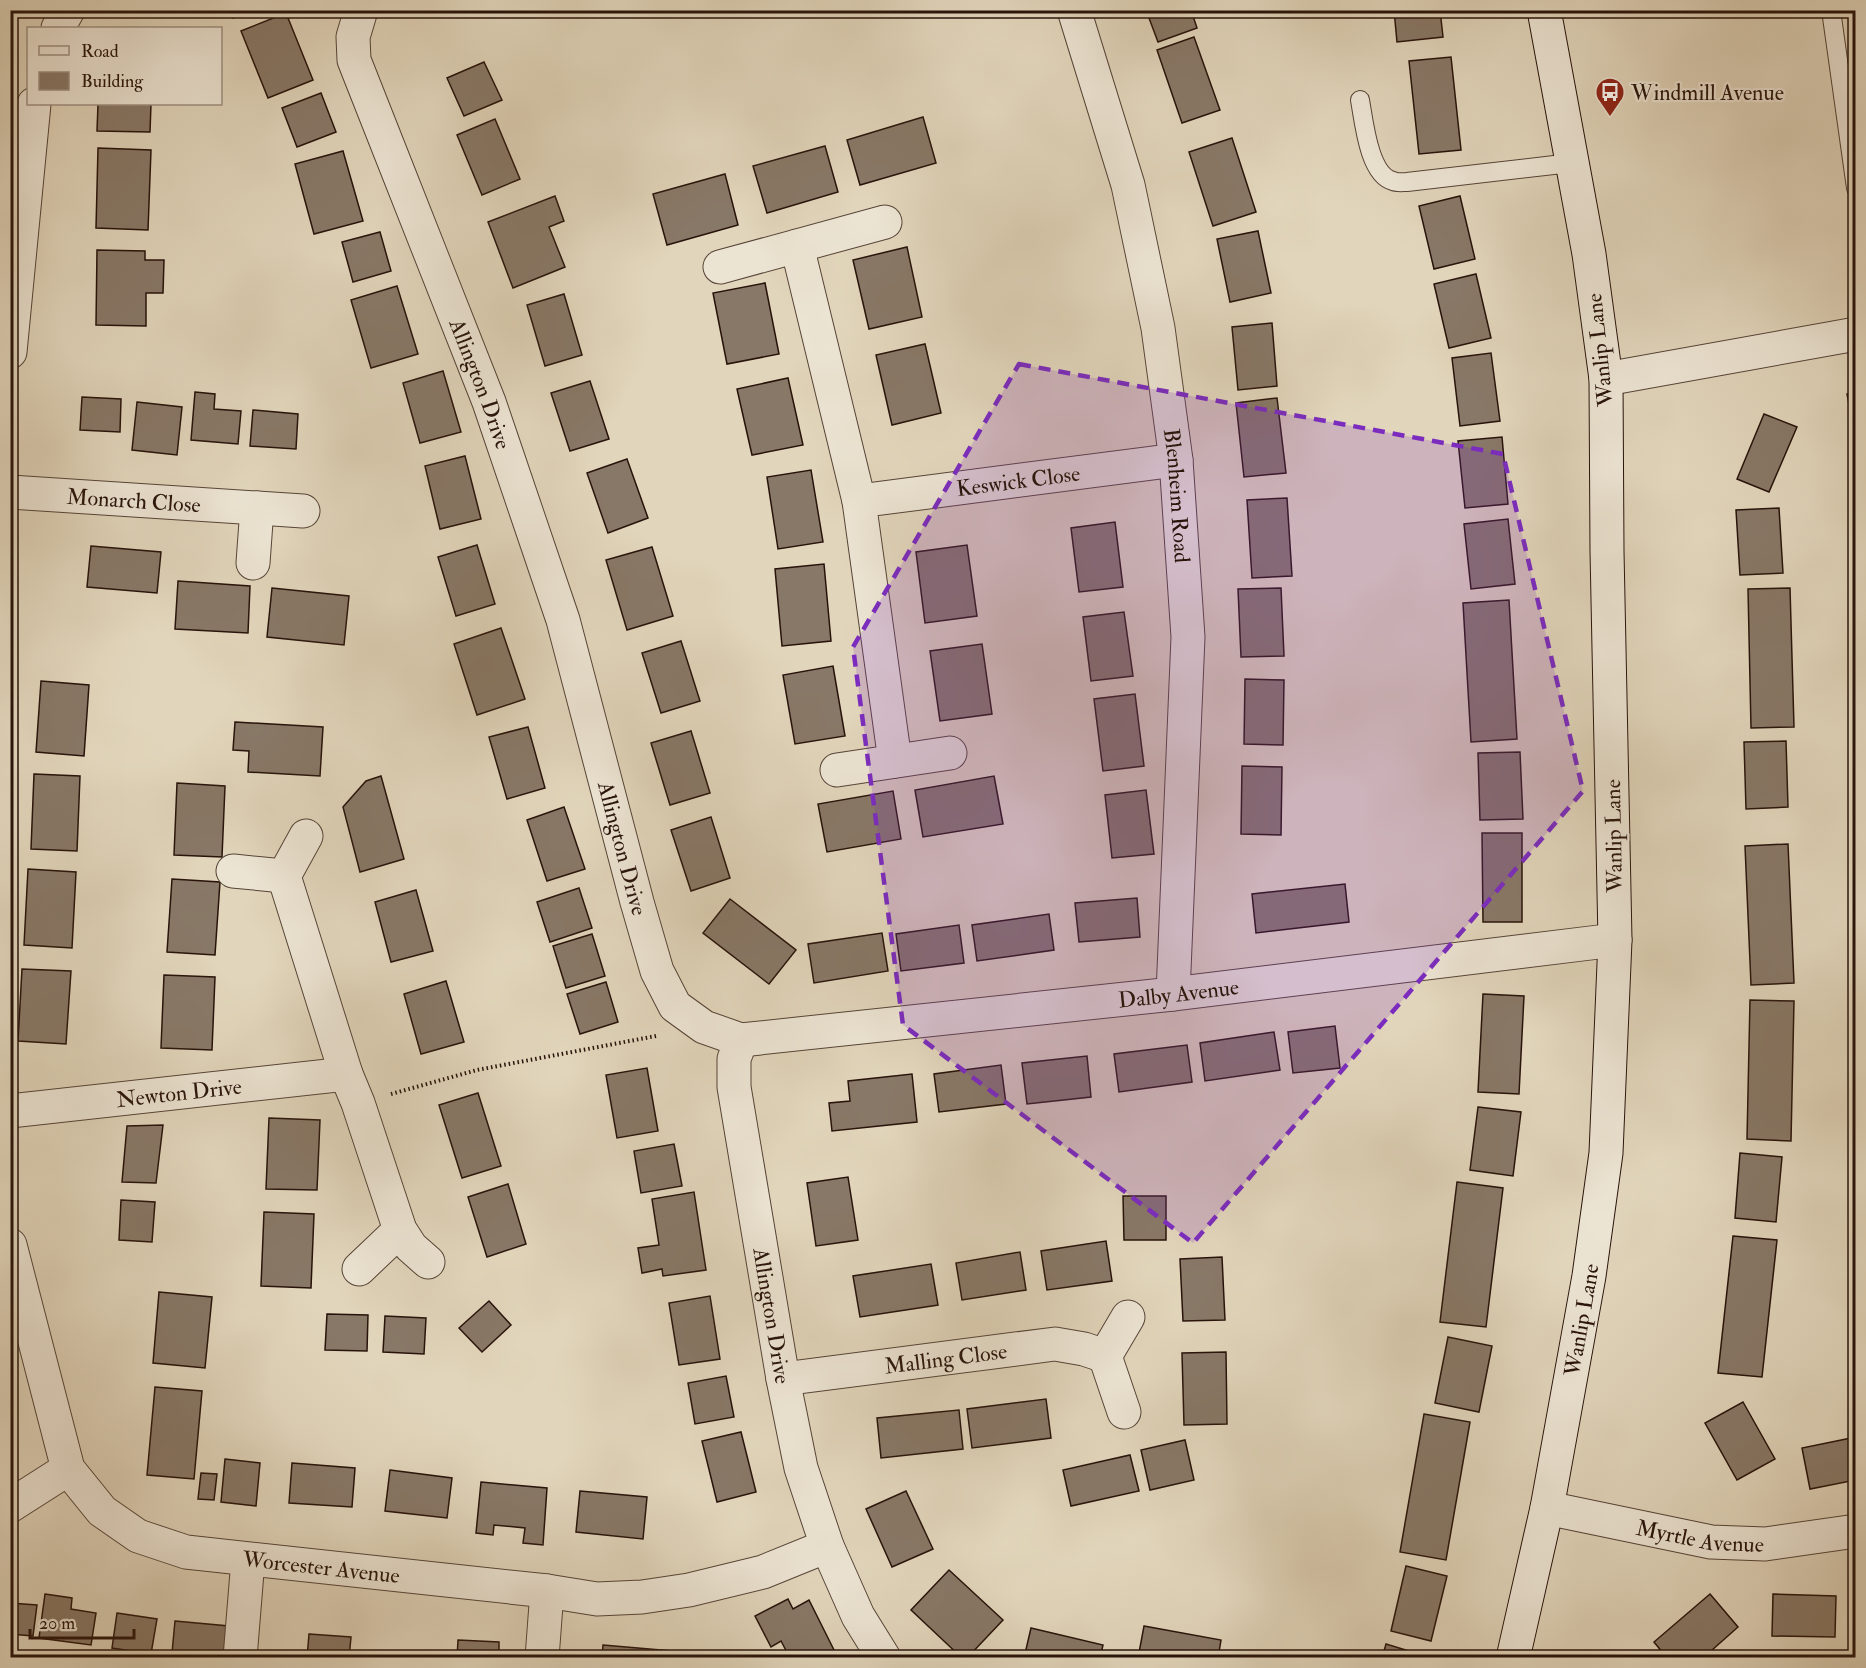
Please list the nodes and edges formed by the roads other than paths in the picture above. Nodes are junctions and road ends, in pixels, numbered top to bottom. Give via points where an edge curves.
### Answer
1 (68, 10) edge
2 (361, 10) edge
3 (1074, 10) edge
4 (1544, 10) edge
5 (1832, 10) edge
6 (59, 27) edge
7 (1360, 100) dead end
8 (34, 105) edge
9 (1572, 163) junction
10 (1856, 188) edge
11 (885, 222) dead end
12 (797, 246) junction
13 (720, 267) dead end
14 (1856, 334) edge
15 (10, 352) edge
16 (1606, 379) junction
17 (1176, 460) junction
18 (10, 492) edge
19 (860, 501) junction
20 (257, 508) junction
21 (303, 511) dead end
22 (253, 562) dead end
23 (950, 753) dead end
24 (895, 761) junction
25 (837, 770) dead end
26 (306, 836) dead end
27 (233, 871) dead end
28 (284, 876) junction
29 (1615, 940) junction
30 (1173, 994) junction
31 (741, 1040) junction
32 (352, 1089) junction
33 (10, 1112) edge
34 (400, 1230) junction
35 (10, 1245) edge
36 (428, 1262) dead end
37 (359, 1269) dead end
38 (1128, 1317) dead end
39 (1105, 1356) junction
40 (783, 1379) junction
41 (1124, 1412) dead end
42 (68, 1469) junction
43 (10, 1506) edge
44 (1547, 1508) junction
45 (1856, 1531) edge
46 (827, 1546) junction
47 (248, 1560) junction
48 (547, 1591) junction
49 (240, 1658) edge
50 (542, 1658) edge
51 (884, 1658) edge
52 (1513, 1658) edge

1 - 6 street
2 - 31 street, Allington Drive via 353,37 354,60 489,402 563,620 657,971 675,1006 704,1027
3 - 17 street, Blenheim Road via 1128,185 1158,328
4 - 9 street, Wanlip Lane
5 - 10 lane
7 - 9 lane via 1372,157 1379,171 1391,181
8 - 15 street
9 - 16 street, Wanlip Lane
11 - 12 street
12 - 13 street
12 - 19 street
14 - 16 street
16 - 29 street, Wanlip Lane
17 - 19 street, Keswick Close
17 - 30 street, Blenheim Road via 1188,636
18 - 20 street, Monarch Close
19 - 24 street
20 - 21 street, Monarch Close
20 - 22 street
23 - 24 street
24 - 25 street
26 - 28 street
27 - 28 street
28 - 32 street
29 - 30 street, Dalby Avenue
29 - 44 street, Wanlip Lane via 1606,1153 1589,1276
30 - 31 street, Dalby Avenue
31 - 40 street, Allington Drive via 734,1059 734,1087
32 - 33 street, Newton Drive
32 - 34 street
34 - 36 street
34 - 37 street
35 - 42 street, Worcester Avenue
38 - 39 street
39 - 40 street, Malling Close via 1055,1344
39 - 41 street
40 - 46 street, Allington Drive via 801,1468
42 - 43 street
42 - 47 street, Worcester Avenue via 102,1511 138,1536 186,1552
44 - 45 street, Myrtle Avenue via 1711,1542 1765,1544
44 - 52 street, Wanlip Lane
46 - 48 street, Worcester Avenue via 763,1572 689,1590 597,1599
46 - 51 street, Allington Drive via 858,1616
47 - 48 street, Worcester Avenue
47 - 49 street
48 - 50 street

